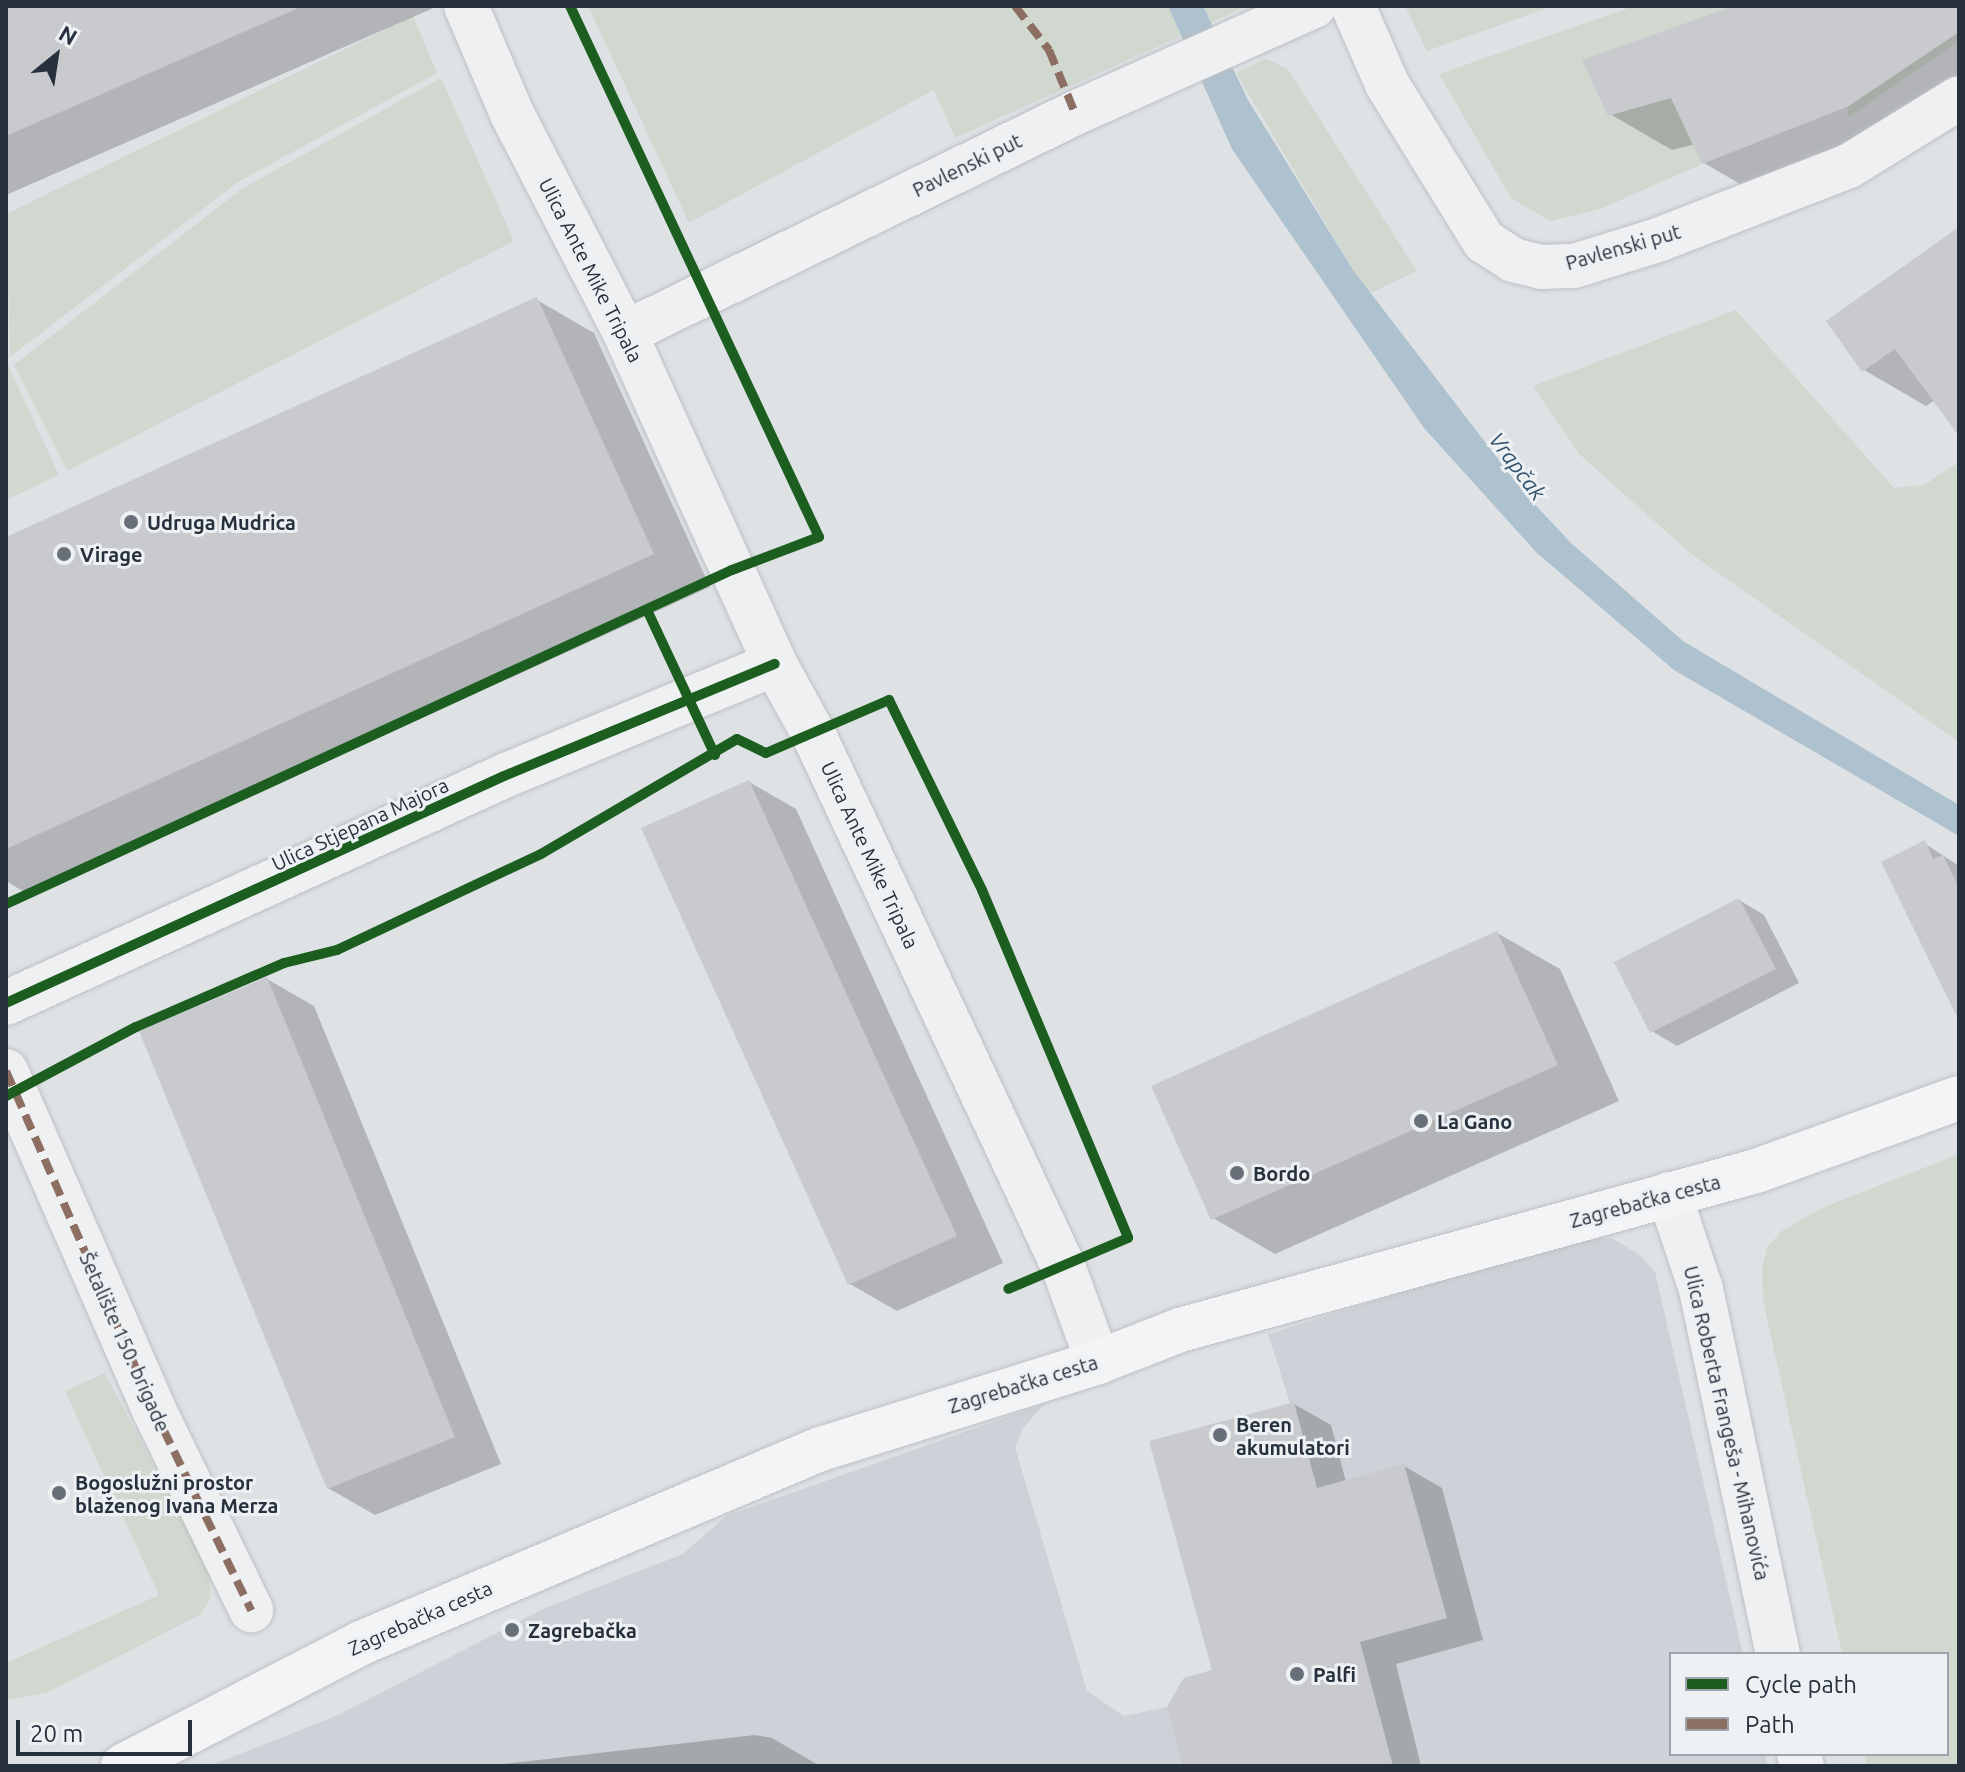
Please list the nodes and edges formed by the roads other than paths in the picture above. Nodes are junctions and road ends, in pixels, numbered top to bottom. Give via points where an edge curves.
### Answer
1 (466, 6) edge
2 (1314, 6) edge
3 (1353, 6) edge
4 (1959, 98) edge
5 (625, 333) junction
6 (775, 664) junction
7 (6, 1003) edge
8 (6, 1071) edge
9 (1959, 1098) edge
10 (1669, 1194) junction
11 (1098, 1362) junction
12 (251, 1610) dead end
13 (1778, 1652) edge
14 (137, 1761) edge

1 - 5 street, Ulica Ante Mike Tripala via 512,114
2 - 5 street, Pavlenski put
3 - 4 street, Pavlenski put via 1387,84 1484,241 1513,260 1541,267 1574,266 1658,240 1849,166
5 - 6 street, Ulica Ante Mike Tripala
6 - 7 street, Ulica Stjepana Majora via 504,776
6 - 11 street, Ulica Ante Mike Tripala via 813,733 1063,1266
8 - 12 street, Šetalište 150. brigade via 153,1408
9 - 10 main road, Zagrebačka cesta via 1756,1171
10 - 11 main road, Zagrebačka cesta via 1180,1330
10 - 13 street, Ulica Roberta Frangeša - Mihanovića via 1701,1289
11 - 14 main road, Zagrebačka cesta via 754,1473 361,1643

